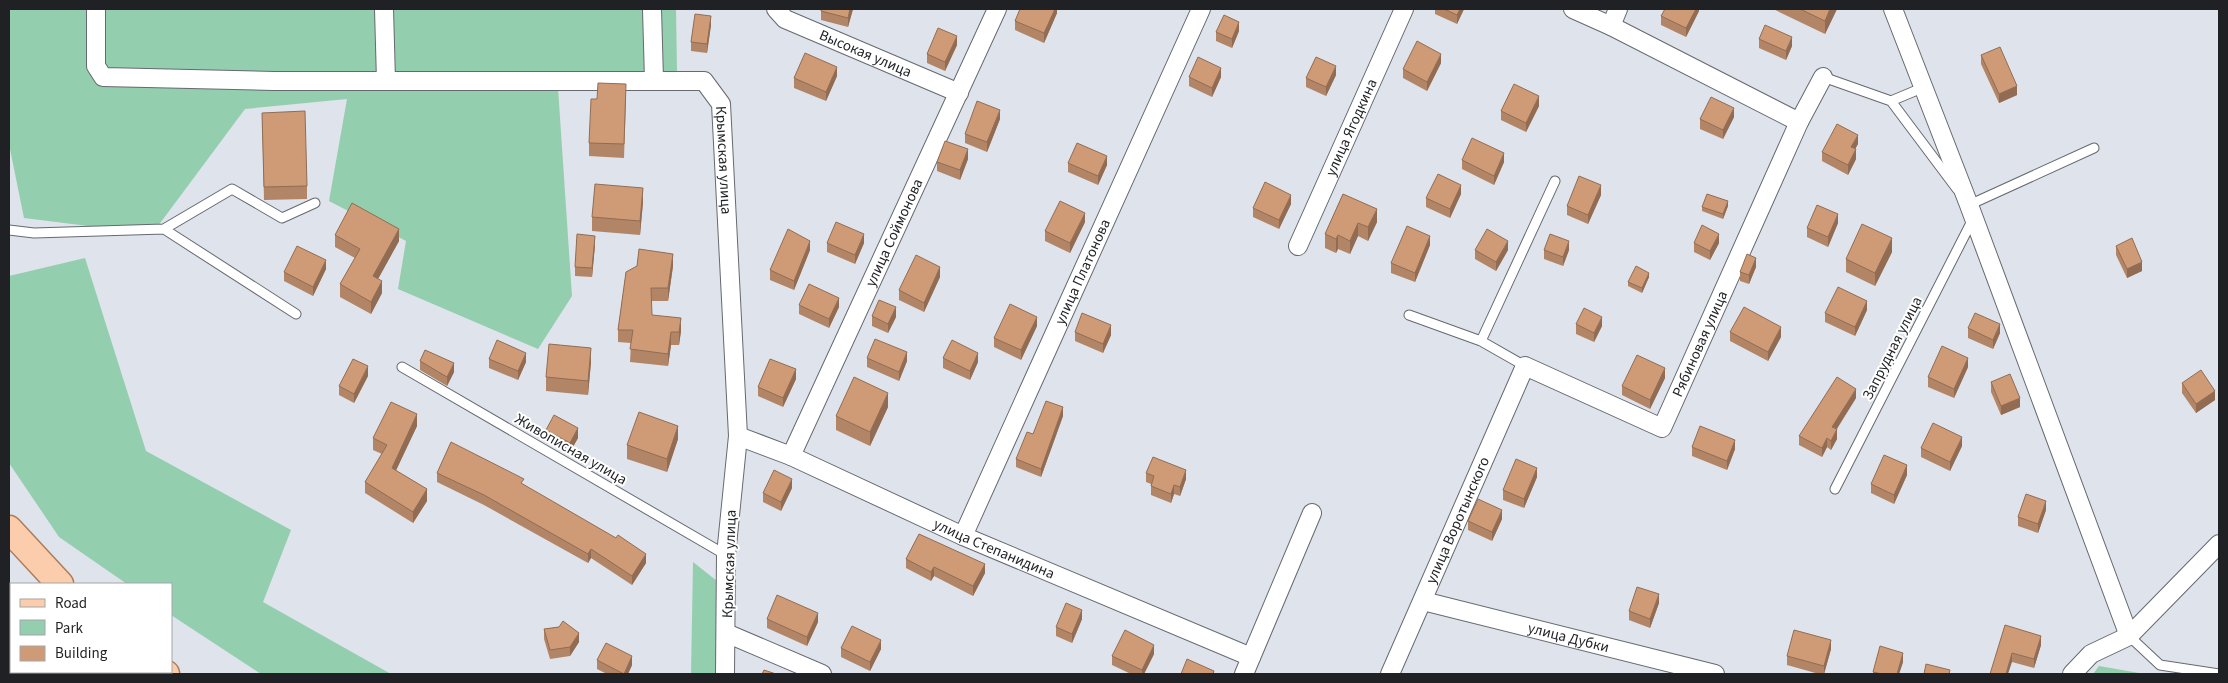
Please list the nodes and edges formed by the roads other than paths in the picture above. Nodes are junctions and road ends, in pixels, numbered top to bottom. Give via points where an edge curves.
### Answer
1 (96, 9) edge
2 (384, 9) edge
3 (652, 9) edge
4 (776, 9) edge
5 (997, 9) edge
6 (1201, 9) edge
7 (1404, 9) edge
8 (1573, 9) edge
9 (1618, 9) edge
10 (1893, 9) edge
11 (1611, 26) junction
12 (1823, 77) joint
13 (386, 80) junction
14 (654, 80) junction
15 (1922, 88) junction
16 (959, 93) junction
17 (1890, 101) junction
18 (1799, 122) junction
19 (2094, 148) dead end
20 (1555, 181) dead end
21 (315, 202) dead end
22 (1971, 212) junction
23 (9, 230) edge
24 (164, 230) junction
25 (1298, 246) dead end
26 (296, 314) dead end
27 (1408, 315) dead end
28 (1481, 341) junction
29 (1525, 366) junction
30 (402, 367) dead end
31 (738, 436) junction
32 (791, 456) junction
33 (1836, 489) dead end
34 (1312, 513) dead end
35 (9, 529) edge
36 (963, 536) junction
37 (2219, 544) edge
38 (726, 555) junction
39 (59, 583) edge
40 (1423, 601) junction
41 (726, 634) junction
42 (2129, 636) junction
43 (1251, 657) junction
44 (725, 674) edge
45 (822, 674) edge
46 (1244, 674) edge
47 (1390, 674) edge
48 (1714, 674) edge
49 (2072, 674) edge
50 (2219, 674) edge

1 - 13 street, Крымская улица via 96,66 102,76 274,81
2 - 13 street
3 - 14 street
4 - 16 street, Высокая улица via 785,19
5 - 16 street, улица Соймонова
6 - 36 street, улица Платонова
7 - 25 street, улица Ягодкина
8 - 11 street
9 - 11 street
10 - 15 street
11 - 18 street
12 - 17 lane
12 - 18 street, Рябиновая улица
13 - 14 street, Крымская улица
14 - 31 street, Крымская улица via 704,81 721,104
15 - 17 lane
15 - 22 street
16 - 32 street, улица Соймонова
17 - 22 lane
18 - 29 street, Рябиновая улица via 1662,428
19 - 22 lane
20 - 28 lane
21 - 24 lane via 282,218 232,189
22 - 33 lane, Запрудная улица
22 - 42 street
23 - 24 lane via 34,233
24 - 26 lane
27 - 28 lane
28 - 29 lane
29 - 40 street, улица Воротынского
30 - 38 lane, Живописная улица
31 - 32 street, улица Степанидина
31 - 38 street, Крымская улица
32 - 36 street, улица Степанидина
34 - 43 street
35 - 39 main road
36 - 43 street, улица Степанидина
37 - 42 street
38 - 41 street, Крымская улица
40 - 47 street, улица Воротынского
40 - 48 street, улица Дубки
41 - 44 street, Крымская улица
41 - 45 street
42 - 49 street via 2091,654
42 - 50 lane via 2160,665
43 - 46 street

